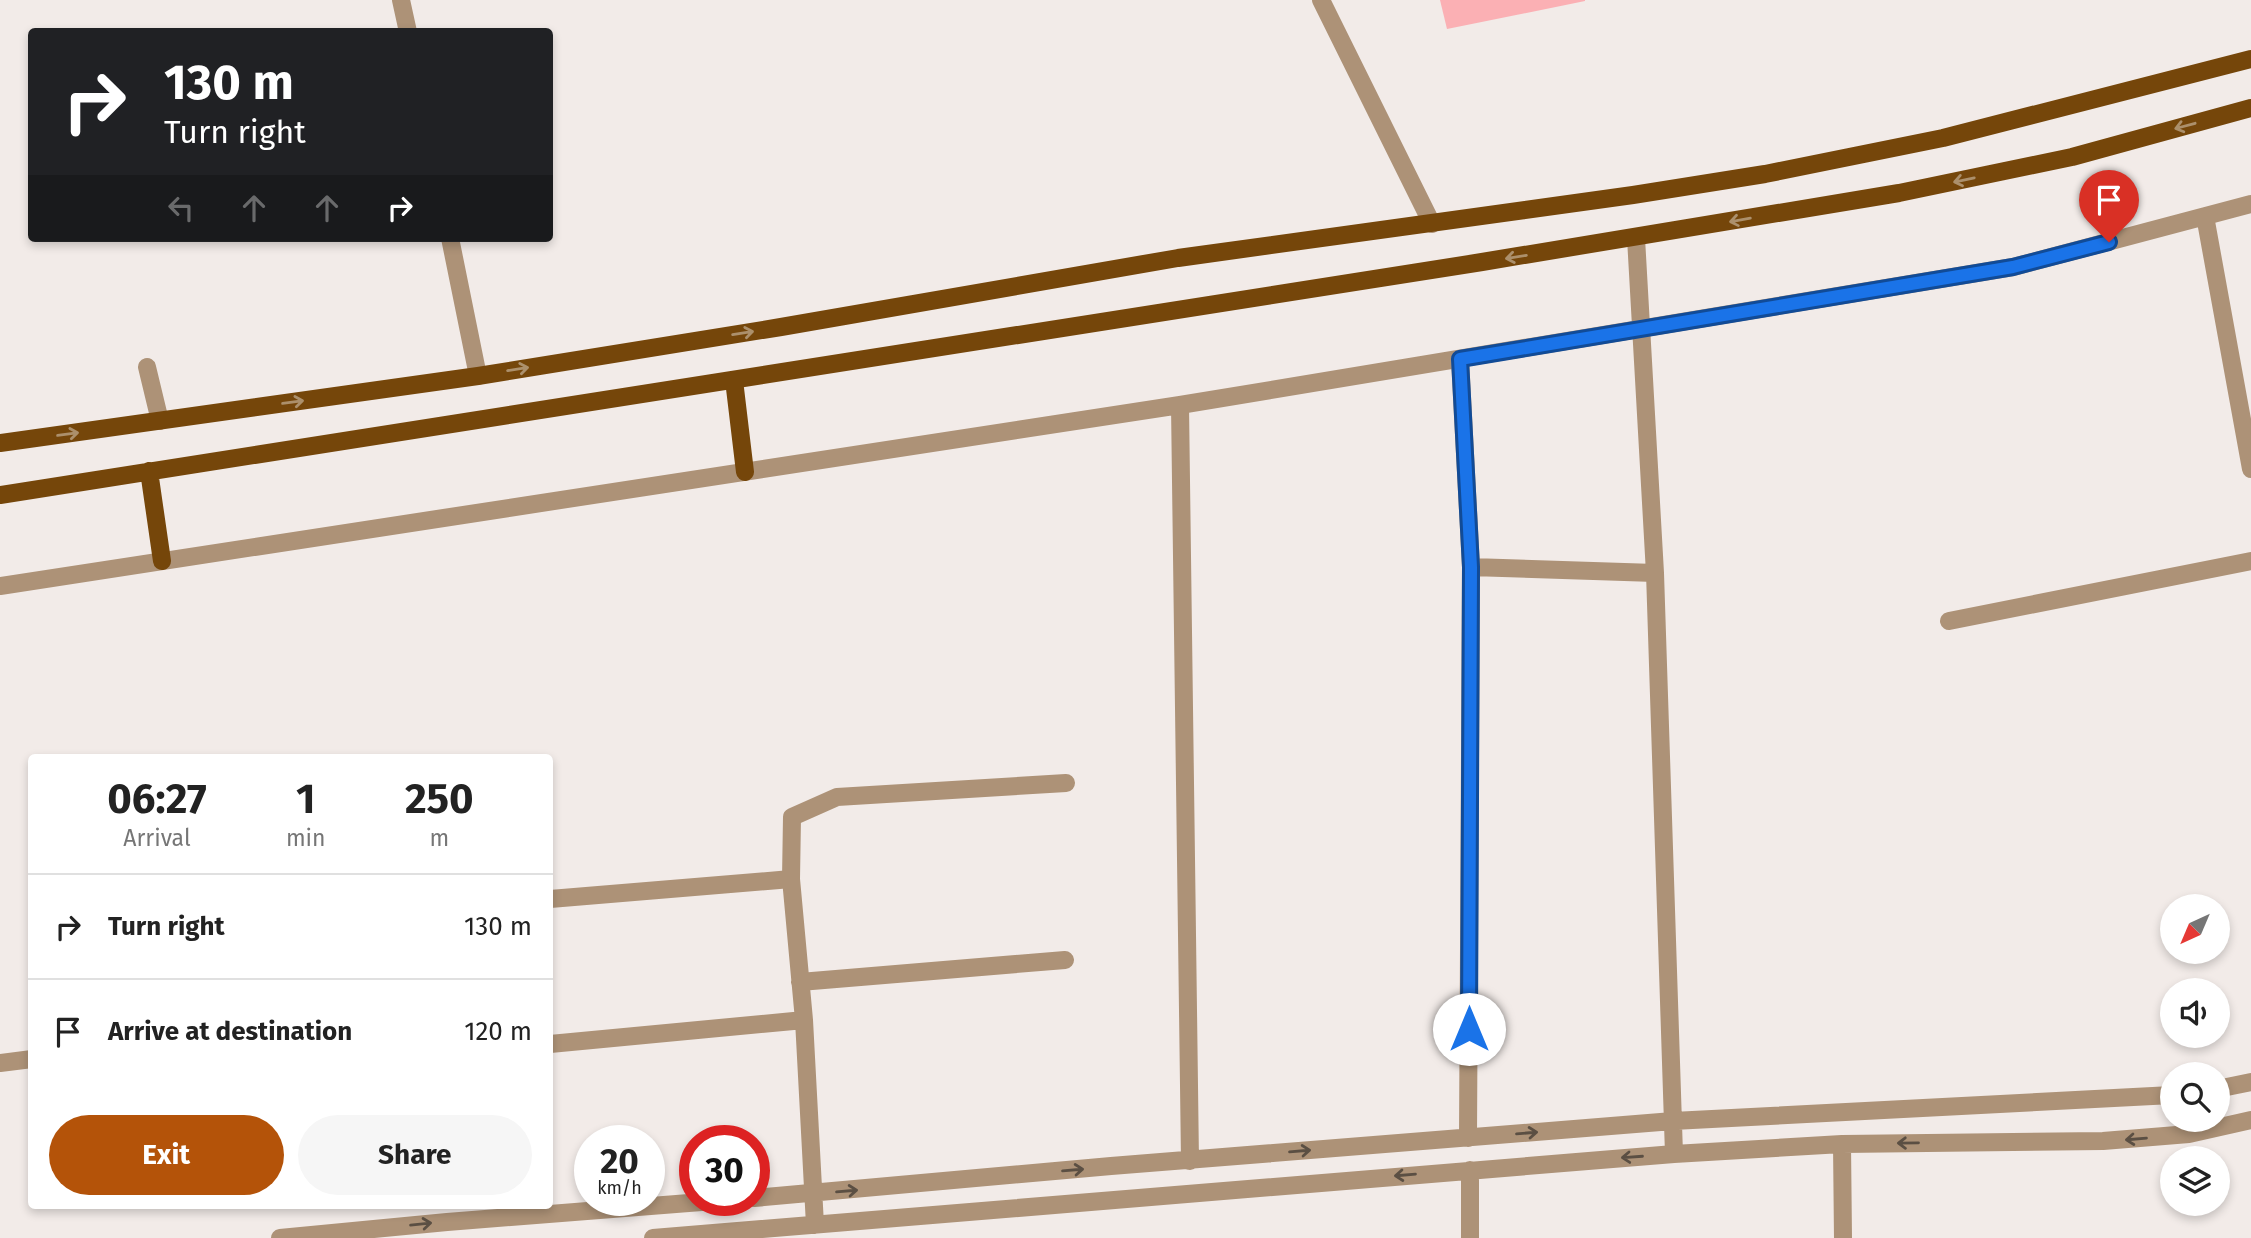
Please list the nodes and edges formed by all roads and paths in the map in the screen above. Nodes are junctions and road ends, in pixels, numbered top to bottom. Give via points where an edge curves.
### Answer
1 (401, 0) edge
2 (1321, 0) edge
3 (407, 28) edge
4 (2251, 59) edge
5 (2251, 108) edge
6 (2251, 204) edge
7 (2205, 216) junction
8 (1432, 224) junction
9 (1636, 238) junction
10 (451, 242) edge
11 (1641, 330) junction
12 (1460, 359) junction
13 (147, 367) dead end
14 (478, 376) junction
15 (734, 380) junction
16 (1180, 405) junction
17 (160, 421) junction
18 (0, 443) edge
19 (2251, 469) edge
20 (149, 471) junction
21 (746, 472) junction
22 (0, 495) edge
23 (162, 561) junction
24 (2251, 561) edge
25 (1471, 567) junction
26 (1655, 573) junction
27 (0, 586) edge
28 (1949, 621) dead end
29 (1066, 783) dead end
30 (791, 879) junction
31 (553, 898) edge
32 (1065, 960) dead end
33 (800, 982) junction
34 (804, 1020) junction
35 (553, 1044) edge
36 (28, 1060) edge
37 (0, 1063) edge
38 (2251, 1082) edge
39 (2230, 1087) edge
40 (2160, 1096) edge
41 (2251, 1120) edge
42 (1673, 1121) junction
43 (1468, 1138) junction
44 (1842, 1144) junction
45 (1674, 1154) junction
46 (1190, 1161) junction
47 (1469, 1170) junction
48 (813, 1194) junction
49 (770, 1197) edge
50 (679, 1204) edge
51 (815, 1225) junction
52 (280, 1238) edge
53 (653, 1238) edge
54 (1470, 1238) edge
55 (1843, 1238) edge

1 - 3 street
2 - 8 street
4 - 8 main road via 1943,138 1765,174
5 -> 9 main road via 2059,160
6 - 7 street
7 - 11 street via 2013,267
7 - 19 street
14 -> 8 main road via 1178,258
9 - 11 street
9 -> 15 main road
10 - 14 street
11 - 12 street
11 - 26 street
12 - 16 street
12 - 25 street
13 - 17 street
17 -> 14 main road
15 - 20 main road
15 - 21 main road
16 - 21 street
16 - 46 street
18 -> 17 main road
20 - 22 main road
20 - 23 main road
21 - 23 street
23 - 27 street
24 - 28 street
25 - 26 street
25 - 43 street
26 - 42 street
29 - 30 street via 837,797 792,817
30 - 31 street
30 - 33 street
32 - 33 street
33 - 34 street
34 - 35 street
34 - 48 street
36 - 37 street
38 - 39 street
40 - 42 street
41 -> 44 street via 2189,1134 2103,1141
43 -> 42 street
42 - 45 street
46 -> 43 street
44 - 45 street
44 - 55 street
45 -> 47 street
48 -> 46 street
47 -> 51 street
47 - 54 street
48 - 49 street
48 - 51 street
52 -> 50 street
51 - 53 street

